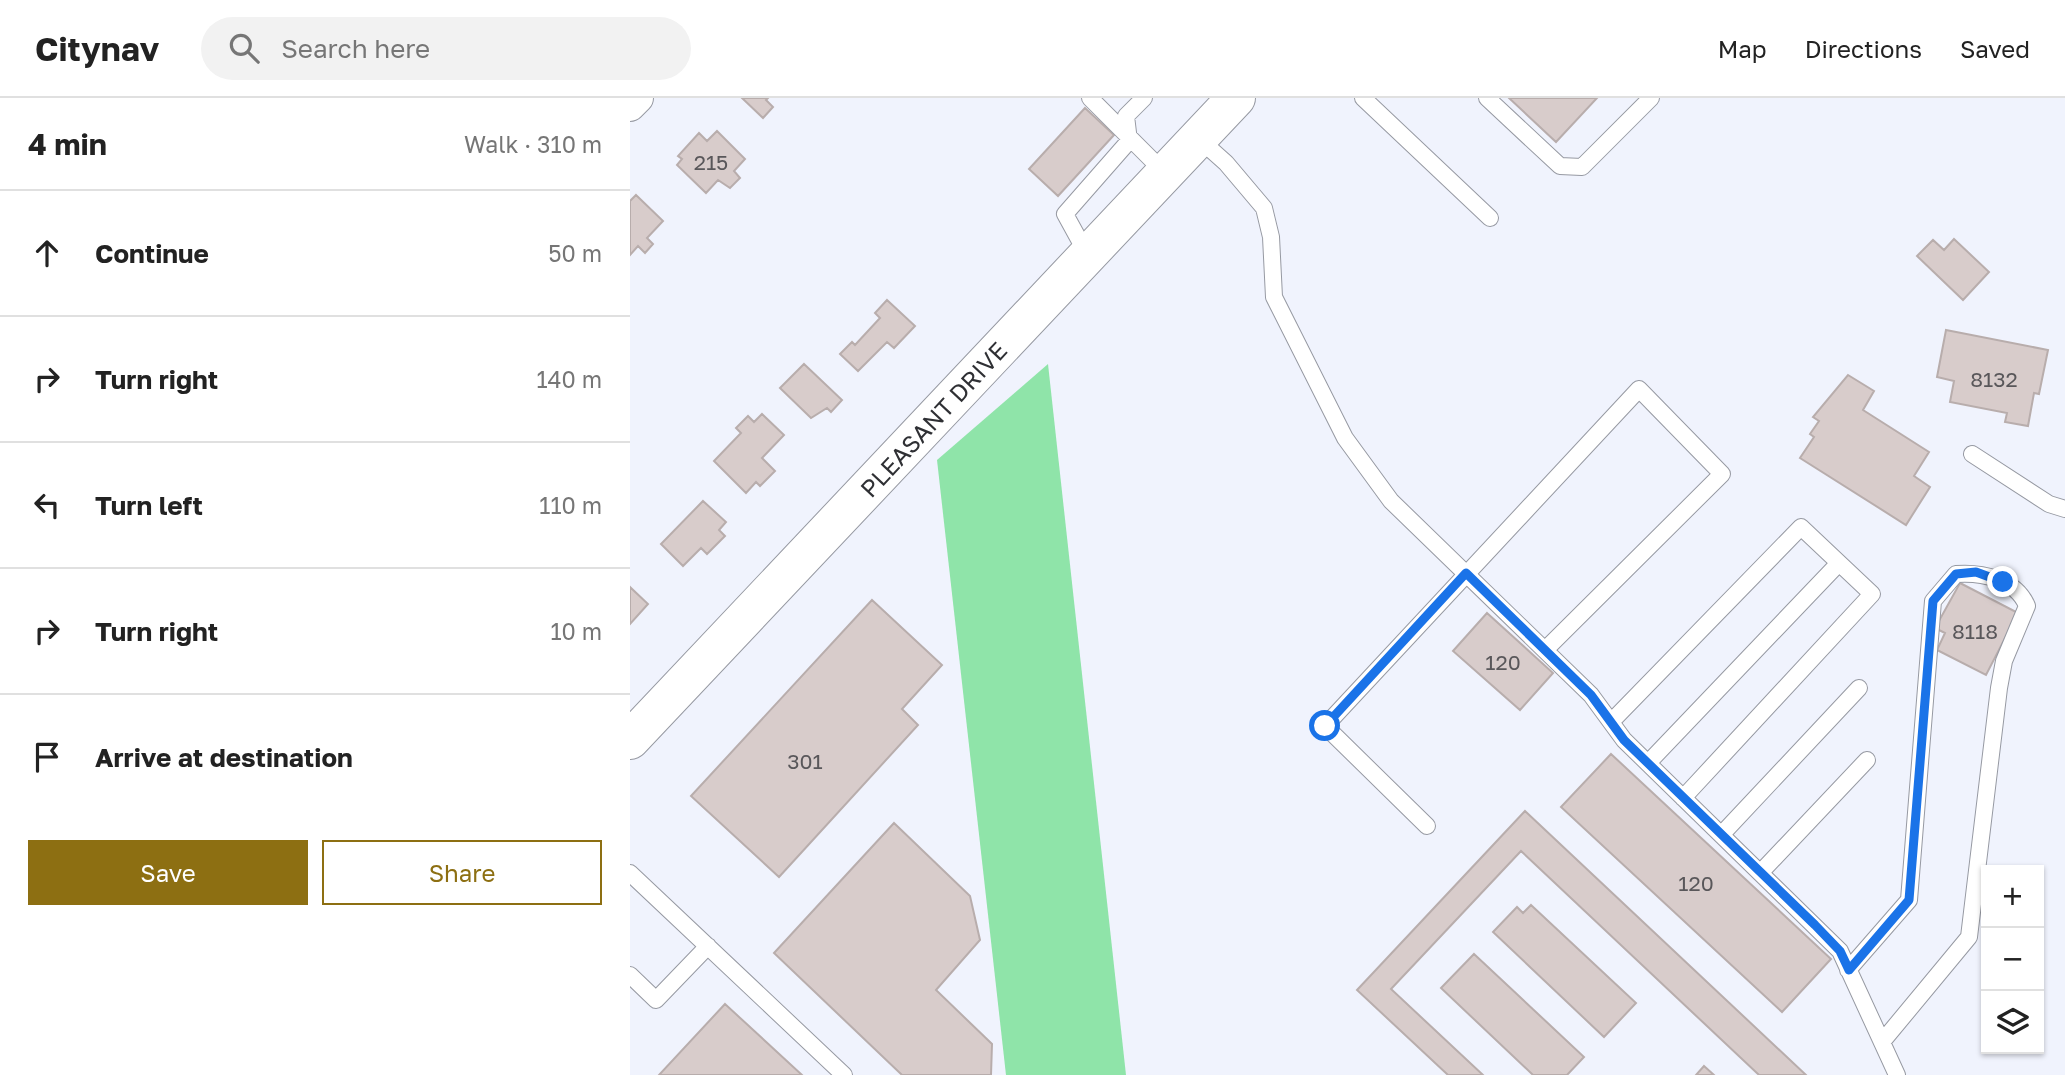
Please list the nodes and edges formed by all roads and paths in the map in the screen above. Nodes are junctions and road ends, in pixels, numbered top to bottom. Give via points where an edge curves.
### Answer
1 (638, 98) edge
2 (1090, 98) edge
3 (1143, 98) edge
4 (1236, 98) edge
5 (1363, 98) edge
6 (1487, 98) edge
7 (1651, 98) edge
8 (630, 106) edge
9 (1198, 138) junction
10 (1129, 141) junction
11 (1165, 173) junction
12 (1490, 218) dead end
13 (1088, 256) junction
14 (1972, 454) dead end
15 (2065, 509) edge
16 (1839, 563) junction
17 (1466, 573) junction
18 (1545, 650) junction
19 (1859, 688) dead end
20 (1611, 722) junction
21 (631, 738) edge
22 (1867, 760) dead end
23 (1648, 763) junction
24 (1684, 798) junction
25 (1427, 826) dead end
26 (1721, 834) junction
27 (1761, 872) junction
28 (630, 873) edge
29 (708, 946) junction
30 (1849, 970) junction
31 (630, 975) edge
32 (1882, 1042) junction
33 (844, 1075) edge
34 (1897, 1075) edge

1 - 8 street
2 - 10 lane
3 - 10 lane via 1126,116
4 - 9 street, PLEASANT DRIVE
5 - 12 lane
6 - 7 lane via 1560,166 1582,167
9 - 11 street, PLEASANT DRIVE
9 - 17 lane via 1264,208 1271,237 1274,297 1345,438 1391,500
10 - 11 lane
10 - 13 lane via 1065,214
11 - 13 street, PLEASANT DRIVE
13 - 21 street, PLEASANT DRIVE
14 - 15 lane
16 - 20 lane via 1801,527
16 - 23 lane
16 - 24 lane via 1872,594
17 - 18 lane
17 - 18 lane via 1639,389 1722,474
17 - 25 lane via 1325,726
18 - 20 lane via 1591,695
19 - 26 lane
20 - 23 lane
22 - 27 lane
23 - 24 lane
24 - 26 lane
26 - 27 lane
27 - 30 lane via 1840,951
28 - 29 lane
29 - 31 lane via 656,1000
29 - 33 lane
30 - 32 lane
30 - 32 lane via 1909,900 1933,601 1956,574 1976,572 2024,596 2027,606 2004,661 1999,688 1969,937
32 - 34 lane

